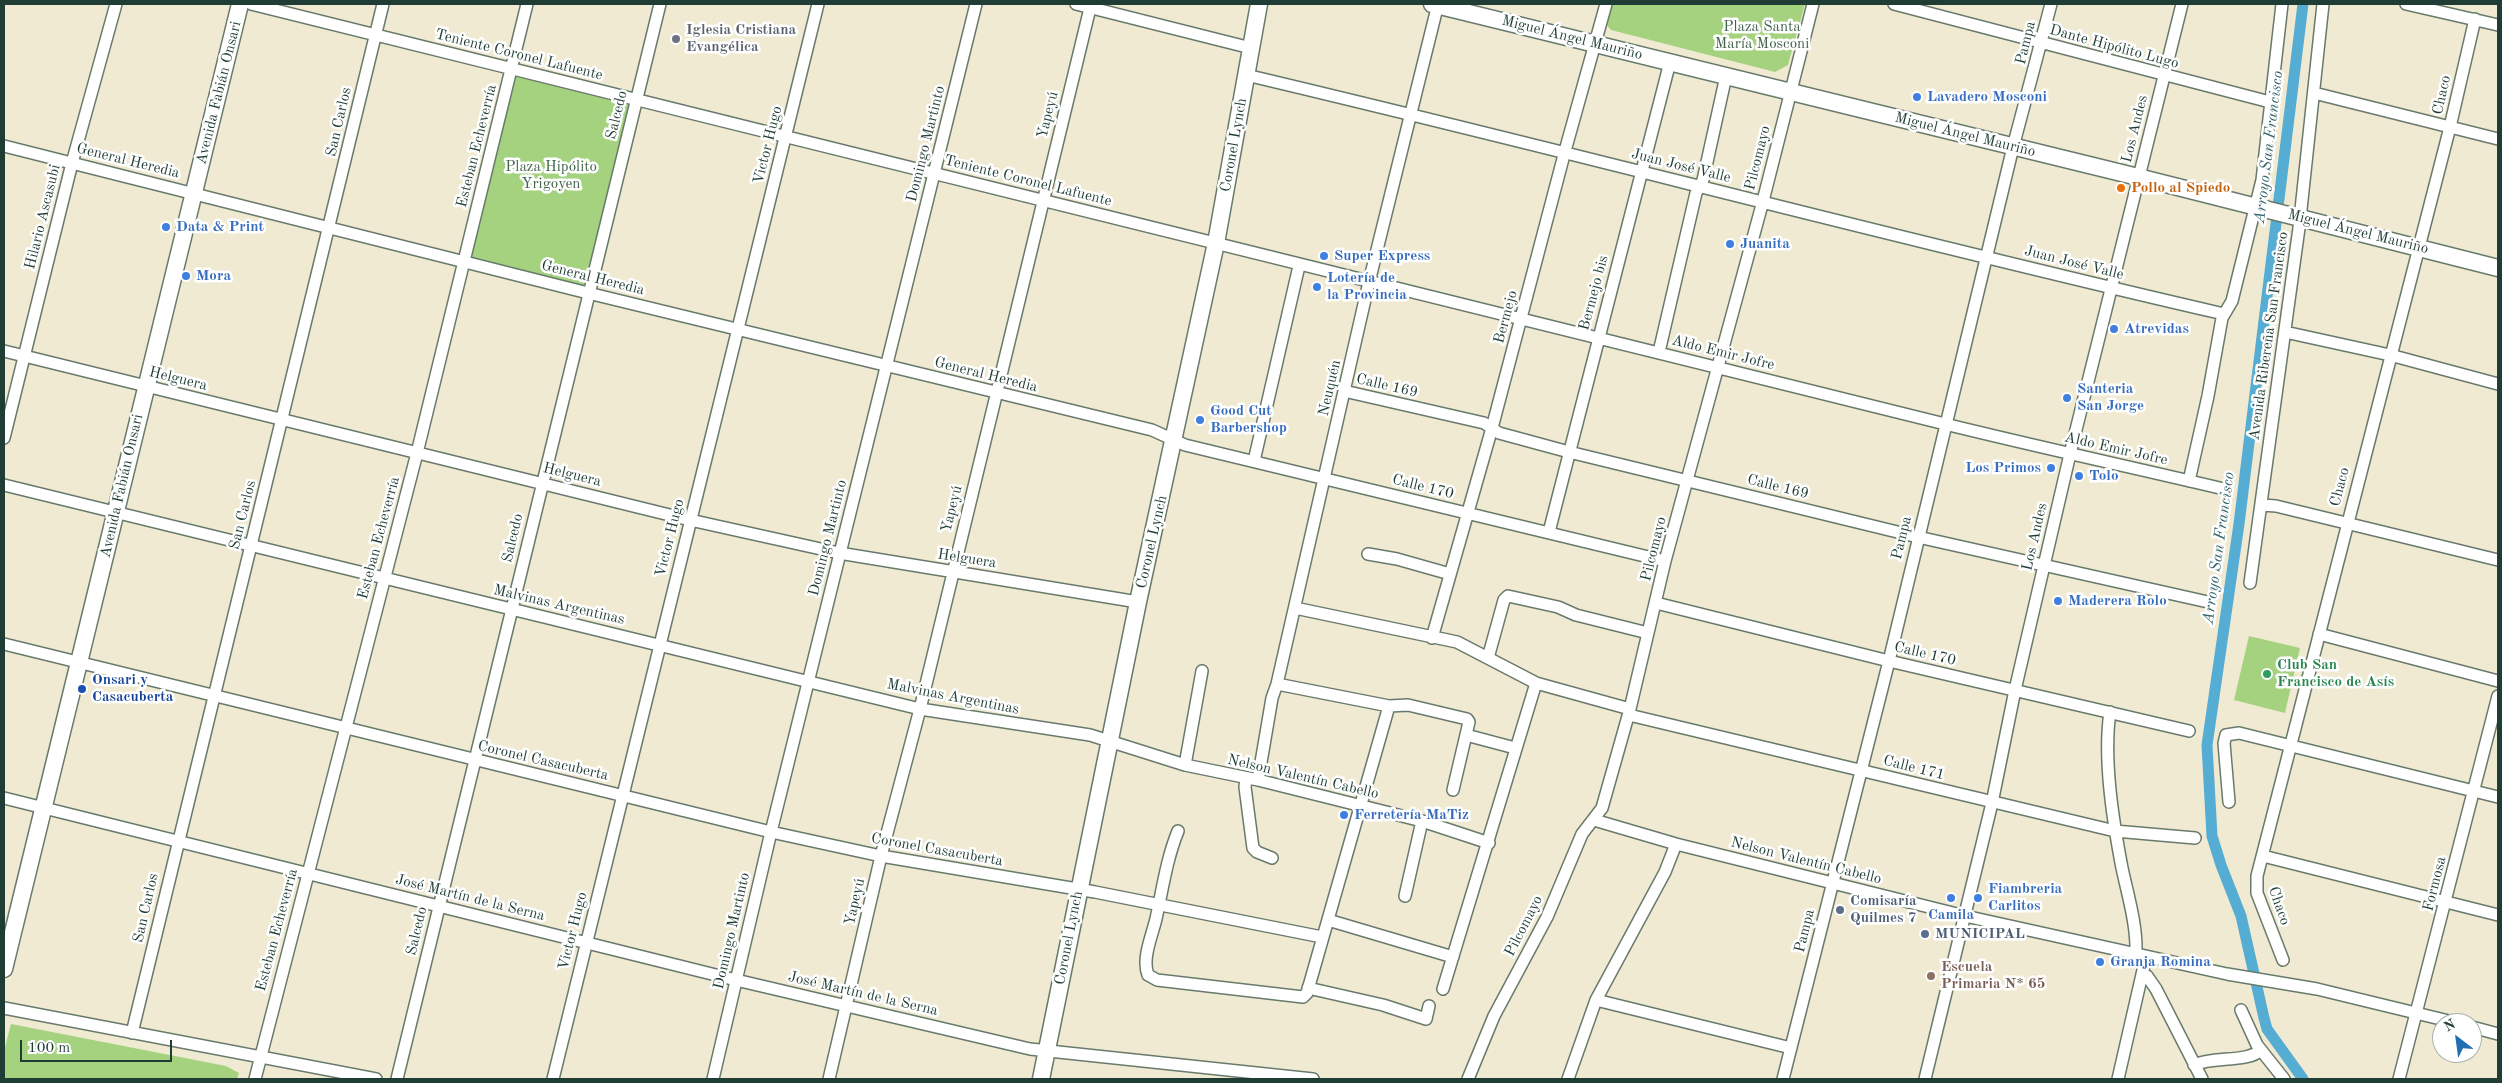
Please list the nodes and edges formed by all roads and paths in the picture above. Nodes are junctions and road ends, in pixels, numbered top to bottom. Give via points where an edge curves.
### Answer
1 (116, 4) edge
2 (240, 4) edge
3 (251, 4) edge
4 (383, 4) edge
5 (527, 4) edge
6 (660, 4) edge
7 (818, 4) edge
8 (976, 4) edge
9 (1076, 4) edge
10 (1259, 4) edge
11 (1436, 4) edge
12 (1478, 4) edge
13 (1606, 4) edge
14 (1813, 4) edge
15 (1894, 4) edge
16 (2052, 4) edge
17 (2182, 4) edge
18 (2282, 4) edge
19 (2323, 4) edge
20 (2406, 4) edge
21 (1091, 6) edge
22 (2475, 19) junction
23 (2498, 25) edge
24 (375, 34) junction
25 (1597, 39) junction
26 (2042, 44) junction
27 (1251, 48) junction
28 (1670, 62) junction
29 (511, 69) junction
30 (1246, 75) junction
31 (1726, 76) junction
32 (2164, 76) junction
33 (1791, 87) junction
34 (2314, 93) junction
35 (636, 100) junction
36 (2270, 102) junction
37 (1410, 114) junction
38 (2450, 127) junction
39 (786, 135) junction
40 (2498, 139) edge
41 (2015, 142) junction
42 (4, 146) edge
43 (1564, 152) junction
44 (72, 163) junction
45 (1641, 172) junction
46 (2140, 172) junction
47 (934, 173) junction
48 (1699, 187) junction
49 (195, 192) junction
50 (1043, 200) junction
51 (1763, 201) junction
52 (2258, 203) junction
53 (2297, 211) junction
54 (330, 227) junction
55 (2419, 242) junction
56 (1216, 243) junction
57 (1988, 257) junction
58 (2498, 257) edge
59 (464, 260) junction
60 (1299, 266) junction
61 (2498, 268) edge
62 (1369, 282) junction
63 (2112, 288) junction
64 (588, 293) junction
65 (2224, 314) junction
66 (1522, 319) junction
67 (737, 329) junction
68 (2285, 332) junction
69 (1598, 338) junction
70 (4, 351) edge
71 (1658, 352) junction
72 (2390, 355) junction
73 (24, 356) junction
74 (887, 366) junction
75 (1717, 366) junction
76 (2498, 384) edge
77 (146, 386) junction
78 (1344, 391) junction
79 (996, 392) junction
80 (282, 420) junction
81 (1946, 424) junction
82 (1492, 428) junction
83 (4, 438) edge
84 (1174, 440) junction
85 (1569, 452) junction
86 (417, 453) junction
87 (2070, 454) junction
88 (1254, 460) junction
89 (1324, 478) junction
90 (1688, 480) junction
91 (2189, 481) junction
92 (541, 482) junction
93 (4, 485) edge
94 (2224, 490) dead end
95 (2262, 505) junction
96 (117, 513) junction
97 (1466, 513) junction
98 (690, 520) junction
99 (2346, 524) junction
100 (1549, 532) junction
101 (1918, 537) junction
102 (250, 546) junction
103 (840, 553) junction
104 (1368, 554) dead end
105 (2498, 560) edge
106 (1665, 561) junction
107 (2044, 564) junction
108 (952, 572) junction
109 (1450, 574) junction
110 (384, 578) junction
111 (2250, 583) dead end
112 (1138, 602) junction
113 (1656, 602) junction
114 (2208, 602) dead end
115 (1295, 608) junction
116 (512, 610) junction
117 (1648, 633) junction
118 (2319, 634) junction
119 (1432, 638) junction
120 (4, 644) edge
121 (660, 645) junction
122 (1488, 658) junction
123 (1889, 661) junction
124 (80, 663) junction
125 (1202, 671) dead end
126 (810, 680) junction
127 (2498, 681) edge
128 (1536, 683) junction
129 (1277, 684) junction
130 (2015, 690) junction
131 (214, 695) junction
132 (2498, 696) edge
133 (1389, 706) junction
134 (920, 709) junction
135 (1629, 712) junction
136 (2110, 712) junction
137 (345, 726) junction
138 (2189, 731) dead end
139 (1466, 735) junction
140 (1111, 742) junction
141 (2290, 744) junction
142 (1515, 748) junction
143 (476, 761) junction
144 (1185, 766) junction
145 (1861, 771) junction
146 (1246, 779) junction
147 (1258, 780) junction
148 (1453, 790) dead end
149 (2473, 790) junction
150 (624, 796) junction
151 (2498, 797) edge
152 (4, 798) edge
153 (2229, 802) dead end
154 (1992, 803) junction
155 (1360, 805) junction
156 (44, 809) junction
157 (1594, 820) junction
158 (1422, 821) junction
159 (1178, 831) dead end
160 (2114, 831) junction
161 (771, 832) junction
162 (2194, 838) dead end
163 (177, 842) junction
164 (1489, 844) junction
165 (1676, 844) junction
166 (881, 856) junction
167 (2263, 856) junction
168 (1272, 858) dead end
169 (307, 874) junction
170 (1832, 882) junction
171 (1079, 890) junction
172 (1406, 896) dead end
173 (2446, 902) junction
174 (438, 905) junction
175 (1158, 906) junction
176 (2498, 915) edge
177 (1965, 916) junction
178 (1328, 920) junction
179 (1322, 937) junction
180 (586, 942) junction
181 (2141, 956) junction
182 (1453, 957) junction
183 (2282, 960) dead end
184 (4, 969) edge
185 (2142, 974) junction
186 (736, 980) junction
187 (1443, 989) dead end
188 (1306, 993) junction
189 (1596, 1000) junction
190 (848, 1006) junction
191 (1429, 1006) dead end
192 (4, 1008) edge
193 (2241, 1010) dead end
194 (2416, 1012) junction
195 (2432, 1016) edge
196 (2482, 1030) edge
197 (132, 1033) junction
198 (2498, 1034) edge
199 (1791, 1048) junction
200 (1047, 1050) junction
201 (2261, 1050) junction
202 (260, 1057) junction
203 (2194, 1065) junction
204 (1287, 1078) edge
205 (1928, 1078) edge
206 (255, 1079) edge
207 (376, 1079) edge
208 (397, 1079) edge
209 (553, 1079) edge
210 (713, 1079) edge
211 (829, 1079) edge
212 (1041, 1079) edge
213 (1313, 1079) edge
214 (1468, 1079) edge
215 (1568, 1079) edge
216 (1783, 1079) edge
217 (2118, 1079) edge
218 (2202, 1079) edge
219 (2284, 1079) edge
220 (2399, 1079) edge

1 - 44 street, Hilario Ascasubi
2 - 49 main road, Avenida Fabián Onsari
3 - 24 street, Teniente Coronel Lafuente
4 - 24 street, San Carlos
5 - 29 street, Esteban Echeverría
6 - 35 street, Salcedo
7 - 39 street, Victor Hugo
8 - 47 street, Domingo Martinto
9 - 21 street
10 - 27 main road, Coronel Lynch
11 - 25 main road, Miguel Ángel Mauriño
11 - 37 street, Neuquén
12 - 25 main road, Miguel Ángel Mauriño
13 - 25 street, Bermejo
14 - 33 street, Pilcomayo
15 - 26 street, Dante Hipólito Lugo
16 - 26 street, Pampa
17 - 32 street, Los Andes
18 - 36 street
19 - 34 street, Avenida Ribereña San Francisco
20 - 22 street
21 - 27 street
21 - 50 street, Yapeyú
22 - 23 street
22 - 38 street, Chaco
24 - 29 street, Teniente Coronel Lafuente
24 - 54 street, San Carlos
25 - 28 main road, Miguel Ángel Mauriño
25 - 33 main road, Miguel Ángel Mauriño
25 - 43 street, Bermejo
26 - 32 street, Dante Hipólito Lugo
26 - 41 street, Pampa
27 - 30 main road, Coronel Lynch
28 - 31 main road, Miguel Ángel Mauriño
28 - 45 street, Bermejo bis
29 - 35 street, Teniente Coronel Lafuente
29 - 59 street, Esteban Echeverría
30 - 37 street, Juan José Valle
30 - 56 main road, Coronel Lynch
31 - 33 main road, Miguel Ángel Mauriño
31 - 48 street
32 - 36 street, Dante Hipólito Lugo
32 - 46 street, Los Andes
33 - 41 main road, Miguel Ángel Mauriño
33 - 51 street, Pilcomayo
34 - 38 street
34 - 53 street, Avenida Ribereña San Francisco
35 - 39 street, Teniente Coronel Lafuente
35 - 64 street, Salcedo
36 - 52 street
37 - 43 street, Juan José Valle
37 - 62 street, Neuquén
38 - 40 street
38 - 55 street, Chaco
39 - 47 street, Teniente Coronel Lafuente
39 - 67 street, Victor Hugo
41 - 46 main road, Miguel Ángel Mauriño
41 - 57 street, Pampa
42 - 44 street, General Heredia
43 - 45 street, Juan José Valle
43 - 66 street, Bermejo
44 - 49 street, General Heredia
44 - 73 street, Hilario Ascasubi
45 - 48 street, Juan José Valle
45 - 69 street, Bermejo bis
46 - 52 main road, Miguel Ángel Mauriño
46 - 63 street, Los Andes
47 - 50 street, Teniente Coronel Lafuente
47 - 74 street, Domingo Martinto
48 - 51 street, Juan José Valle
48 - 71 street
49 - 54 street, General Heredia
49 - 77 main road, Avenida Fabián Onsari
50 - 56 street, Teniente Coronel Lafuente
50 - 79 street, Yapeyú
51 - 57 street, Juan José Valle
51 - 75 street, Pilcomayo
52 - 53 main road, Miguel Ángel Mauriño
52 - 65 street via 2232,301
53 - 55 main road, Miguel Ángel Mauriño
53 - 68 street, Avenida Ribereña San Francisco
54 - 59 street, General Heredia
54 - 80 street, San Carlos
55 - 58 main road, Miguel Ángel Mauriño
55 - 61 main road, Miguel Ángel Mauriño
55 - 72 street, Chaco
56 - 60 street, Aldo Emir Jofre
56 - 84 main road, Coronel Lynch
57 - 63 street, Juan José Valle
57 - 81 street, Pampa
59 - 64 street, General Heredia
59 - 86 street, Esteban Echeverría
60 - 62 street, Aldo Emir Jofre
60 - 88 street
62 - 66 street, Aldo Emir Jofre
62 - 78 street, Neuquén
63 - 65 street, Juan José Valle
63 - 87 street, Los Andes
64 - 67 street, General Heredia
64 - 92 street, Salcedo
65 - 91 street
66 - 69 street, Aldo Emir Jofre
66 - 82 street, Bermejo
67 - 74 street, General Heredia
67 - 98 street, Victor Hugo
68 - 72 street
68 - 95 street, Avenida Ribereña San Francisco
69 - 71 street, Aldo Emir Jofre
69 - 85 street, Bermejo bis
70 - 73 street, Helguera
71 - 75 street, Aldo Emir Jofre
72 - 76 street
72 - 99 street, Chaco
73 - 77 street, Helguera
73 - 83 street, Hilario Ascasubi
74 - 79 street, General Heredia
74 - 103 street, Domingo Martinto
75 - 81 street, Aldo Emir Jofre
75 - 90 street, Pilcomayo
77 - 80 street, Helguera
77 - 96 main road, Avenida Fabián Onsari
78 - 82 street, Calle 169 via 1484,423
78 - 89 street, Neuquén
79 - 84 street, General Heredia via 1152,430
79 - 108 street, Yapeyú
80 - 86 street, Helguera
80 - 102 street, San Carlos
81 - 87 street, Aldo Emir Jofre
81 - 101 street, Pampa
82 - 85 street, Calle 169 via 1499,433
82 - 97 street, Bermejo
84 - 88 street, Calle 170
84 - 112 main road, Coronel Lynch
85 - 90 street, Calle 169
85 - 100 street, Bermejo bis
86 - 92 street, Helguera
86 - 110 street, Esteban Echeverría
87 - 91 street, Aldo Emir Jofre
87 - 107 street, Los Andes
88 - 89 street, Calle 170
89 - 97 street, Calle 170
89 - 115 street, Neuquén
90 - 101 street, Calle 169
90 - 106 street, Pilcomayo
91 - 94 street, Aldo Emir Jofre
92 - 98 street, Helguera
92 - 116 street, Salcedo
93 - 96 street, Malvinas Argentinas
95 - 99 street
95 - 111 street, Avenida Ribereña San Francisco
96 - 102 street, Malvinas Argentinas
96 - 124 main road, Avenida Fabián Onsari
97 - 100 street, Calle 170
97 - 109 street, Bermejo
98 - 103 street, Helguera
98 - 121 street, Victor Hugo
99 - 105 street
99 - 118 street, Chaco
100 - 106 street, Calle 170
101 - 107 street, Calle 169
101 - 123 street, Pampa
102 - 110 street, Malvinas Argentinas
102 - 131 street, San Carlos
103 - 108 street, Helguera
103 - 126 street, Domingo Martinto
104 - 109 street
106 - 113 street, Pilcomayo
107 - 114 street, Calle 169
107 - 130 street, Los Andes
108 - 112 street, Helguera
108 - 134 street, Yapeyú
109 - 119 street, Bermejo
110 - 116 street, Malvinas Argentinas
110 - 137 street, Esteban Echeverría
112 - 140 main road, Coronel Lynch
113 - 117 street, Pilcomayo
113 - 123 street, Calle 170
115 - 119 street, Calle 171
115 - 129 street, Neuquén
116 - 121 street, Malvinas Argentinas
116 - 143 street, Salcedo
117 - 122 street via 1508,596 1504,600
117 - 135 street, Pilcomayo
118 - 127 street
118 - 141 street, Chaco
119 - 122 street, Calle 171 via 1457,642
120 - 124 street, Coronel Casacuberta
121 - 126 street, Malvinas Argentinas
121 - 150 street, Victor Hugo
122 - 128 street, Calle 171
123 - 130 street, Calle 170
123 - 145 street, Pampa
124 - 131 street, Coronel Casacuberta
124 - 156 main road, Avenida Fabián Onsari
125 - 144 street
126 - 134 street, Malvinas Argentinas
126 - 161 street, Domingo Martinto
128 - 135 street, Calle 171
128 - 142 street
129 - 133 street
129 - 147 street, Neuquén
130 - 136 street, Calle 170
130 - 154 street, Los Andes
131 - 137 street, Coronel Casacuberta
131 - 163 street, San Carlos
132 - 149 street, Formosa
133 - 139 street via 1408,705 1467,719
133 - 155 street
134 - 140 street, Malvinas Argentinas
134 - 166 street, Yapeyú
135 - 145 street, Calle 171
135 - 157 street, Pilcomayo via 1602,808
136 - 138 street, Calle 170
136 - 160 street via 2107,732
137 - 143 street, Coronel Casacuberta
137 - 169 street, Esteban Echeverría
139 - 142 street
139 - 148 street
140 - 144 street, Nelson Valentín Cabello
140 - 171 main road, Coronel Lynch
141 - 149 street
141 - 153 street via 2239,733 2226,735
141 - 167 street, Chaco
142 - 164 street
143 - 150 street, Coronel Casacuberta
143 - 174 street, Salcedo
144 - 146 street, Nelson Valentín Cabello
145 - 154 street, Calle 171
145 - 170 street, Pampa
146 - 147 street, Nelson Valentín Cabello
146 - 168 street via 1254,848 1256,852
147 - 155 street, Nelson Valentín Cabello
149 - 151 street
149 - 173 street, Formosa
150 - 161 street, Coronel Casacuberta
150 - 180 street, Victor Hugo
152 - 156 street, José Martín de la Serna
154 - 160 street, Calle 171
154 - 177 street, Los Andes
155 - 158 street, Nelson Valentín Cabello
155 - 178 street
156 - 163 street, José Martín de la Serna
156 - 184 main road, Avenida Fabián Onsari
157 - 165 street, Nelson Valentín Cabello
157 - 214 street, Pilcomayo via 1582,834 1547,917 1494,1016
158 - 164 street, Nelson Valentín Cabello
158 - 172 street
159 - 175 street via 1170,849
160 - 162 street, Calle 171
160 - 181 street
161 - 166 street, Coronel Casacuberta
161 - 186 street, Domingo Martinto
163 - 169 street, José Martín de la Serna
163 - 197 street, San Carlos
164 - 182 street
165 - 170 street, Nelson Valentín Cabello
165 - 189 street via 1665,872
166 - 171 street, Coronel Casacuberta
166 - 190 street, Yapeyú
167 - 173 street
167 - 183 street, Chaco via 2256,888
169 - 174 street, José Martín de la Serna
169 - 202 street, Esteban Echeverría
170 - 177 street, Nelson Valentín Cabello
170 - 199 street, Pampa
171 - 175 street, Coronel Casacuberta
171 - 200 main road, Coronel Lynch
173 - 176 street
173 - 194 street, Formosa
174 - 180 street, José Martín de la Serna
174 - 208 street, Salcedo
175 - 179 street, Coronel Casacuberta
175 - 188 street via 1146,963 1148,975 1157,980
177 - 181 street, Nelson Valentín Cabello
177 - 205 street, Los Andes
178 - 179 street
178 - 182 street
179 - 188 street
180 - 186 street, José Martín de la Serna
180 - 209 street, Victor Hugo
181 - 185 street
181 - 194 street, Nelson Valentín Cabello via 2317,988
182 - 187 street
185 - 203 street via 2156,989
185 - 217 street
186 - 190 street, José Martín de la Serna
186 - 210 street, Domingo Martinto
188 - 191 street via 1383,1005 1426,1019
189 - 199 street
189 - 215 street
190 - 200 street, José Martín de la Serna via 1030,1049
190 - 211 street, Yapeyú
192 - 197 street
193 - 201 street
194 - 195 street, Nelson Valentín Cabello
194 - 220 street, Formosa
196 - 198 street
197 - 202 street
199 - 216 street, Pampa
200 - 204 street, José Martín de la Serna
200 - 212 main road, Coronel Lynch
201 - 203 street via 2252,1056 2208,1059
201 - 219 street
202 - 206 street, Esteban Echeverría
202 - 207 street
203 - 218 street
204 - 213 street, José Martín de la Serna

